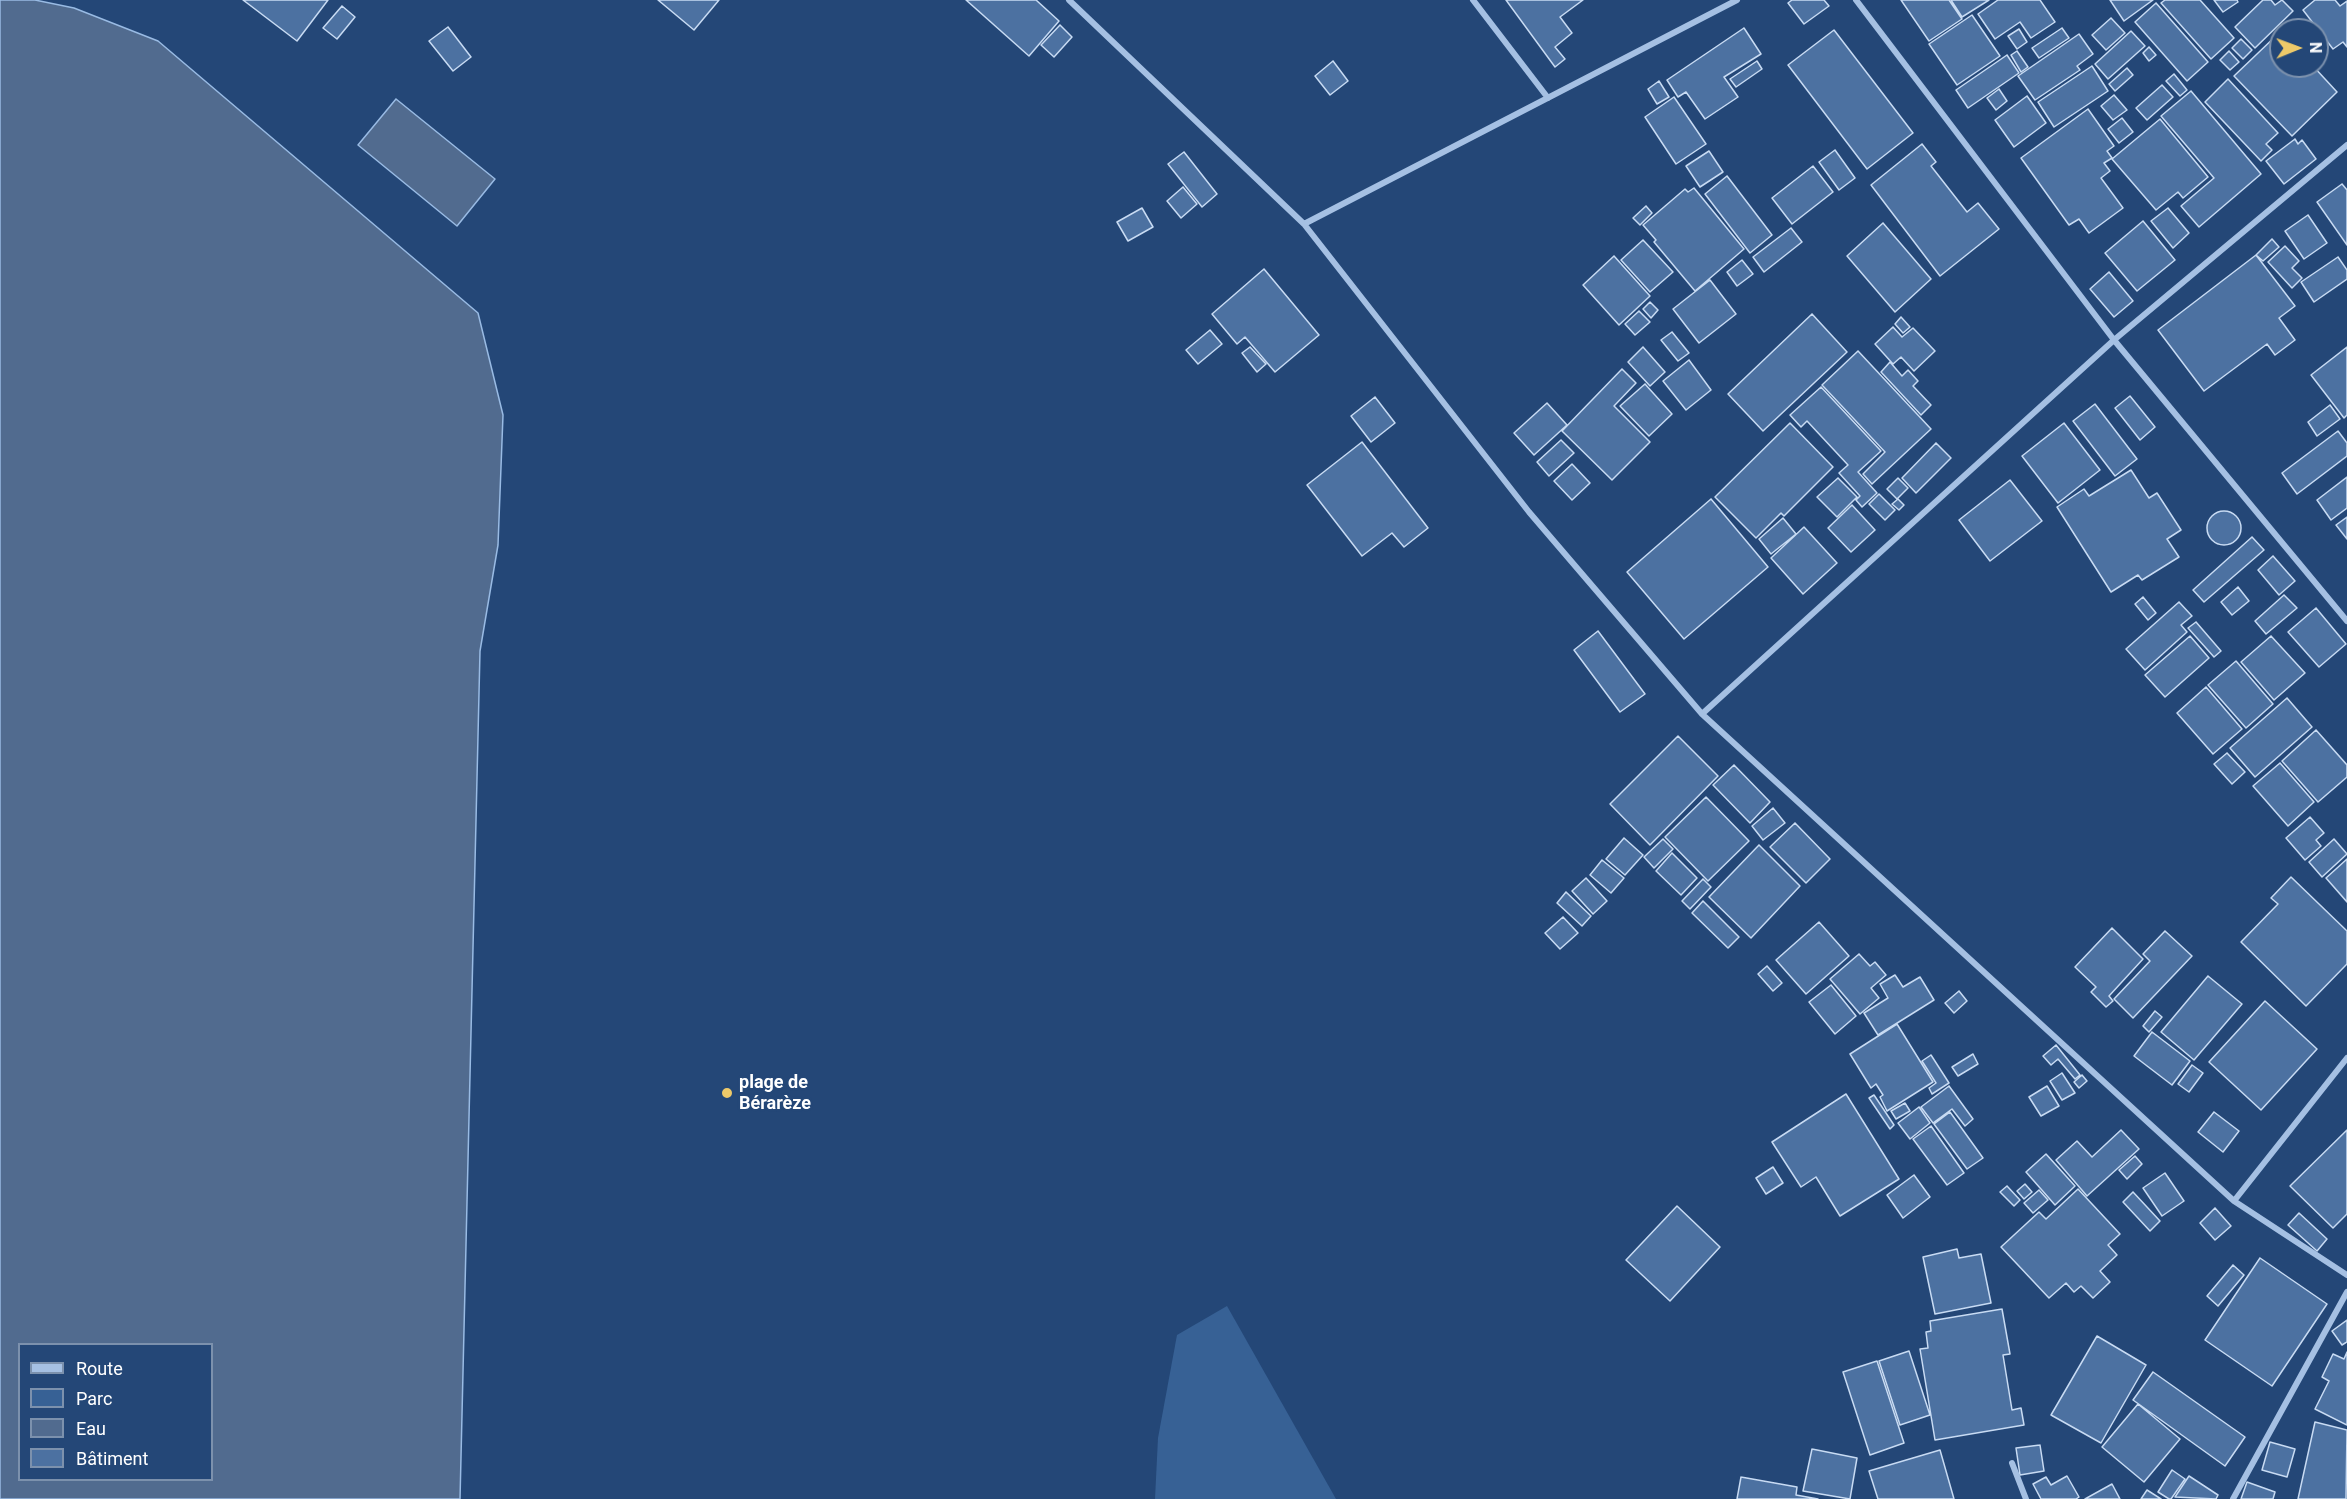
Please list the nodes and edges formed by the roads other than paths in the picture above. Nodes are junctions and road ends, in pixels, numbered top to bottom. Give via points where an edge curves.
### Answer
1 (1070, 0) edge
2 (1473, 0) edge
3 (1737, 0) edge
4 (1856, 0) edge
5 (1548, 98) junction
6 (2347, 145) edge
7 (1304, 224) junction
8 (2114, 340) junction
9 (2347, 621) edge
10 (1702, 714) junction
11 (2347, 1058) edge
12 (2234, 1201) junction
13 (2347, 1275) edge
14 (2347, 1292) edge
15 (2012, 1462) dead end
16 (2026, 1499) edge
17 (2233, 1499) edge

1 - 7 street
2 - 5 street
3 - 5 street
4 - 8 street
5 - 7 street
6 - 8 street
7 - 10 street via 1529,512
8 - 9 street
8 - 10 street
10 - 12 street
11 - 12 street
12 - 13 street
14 - 17 street
15 - 16 street

